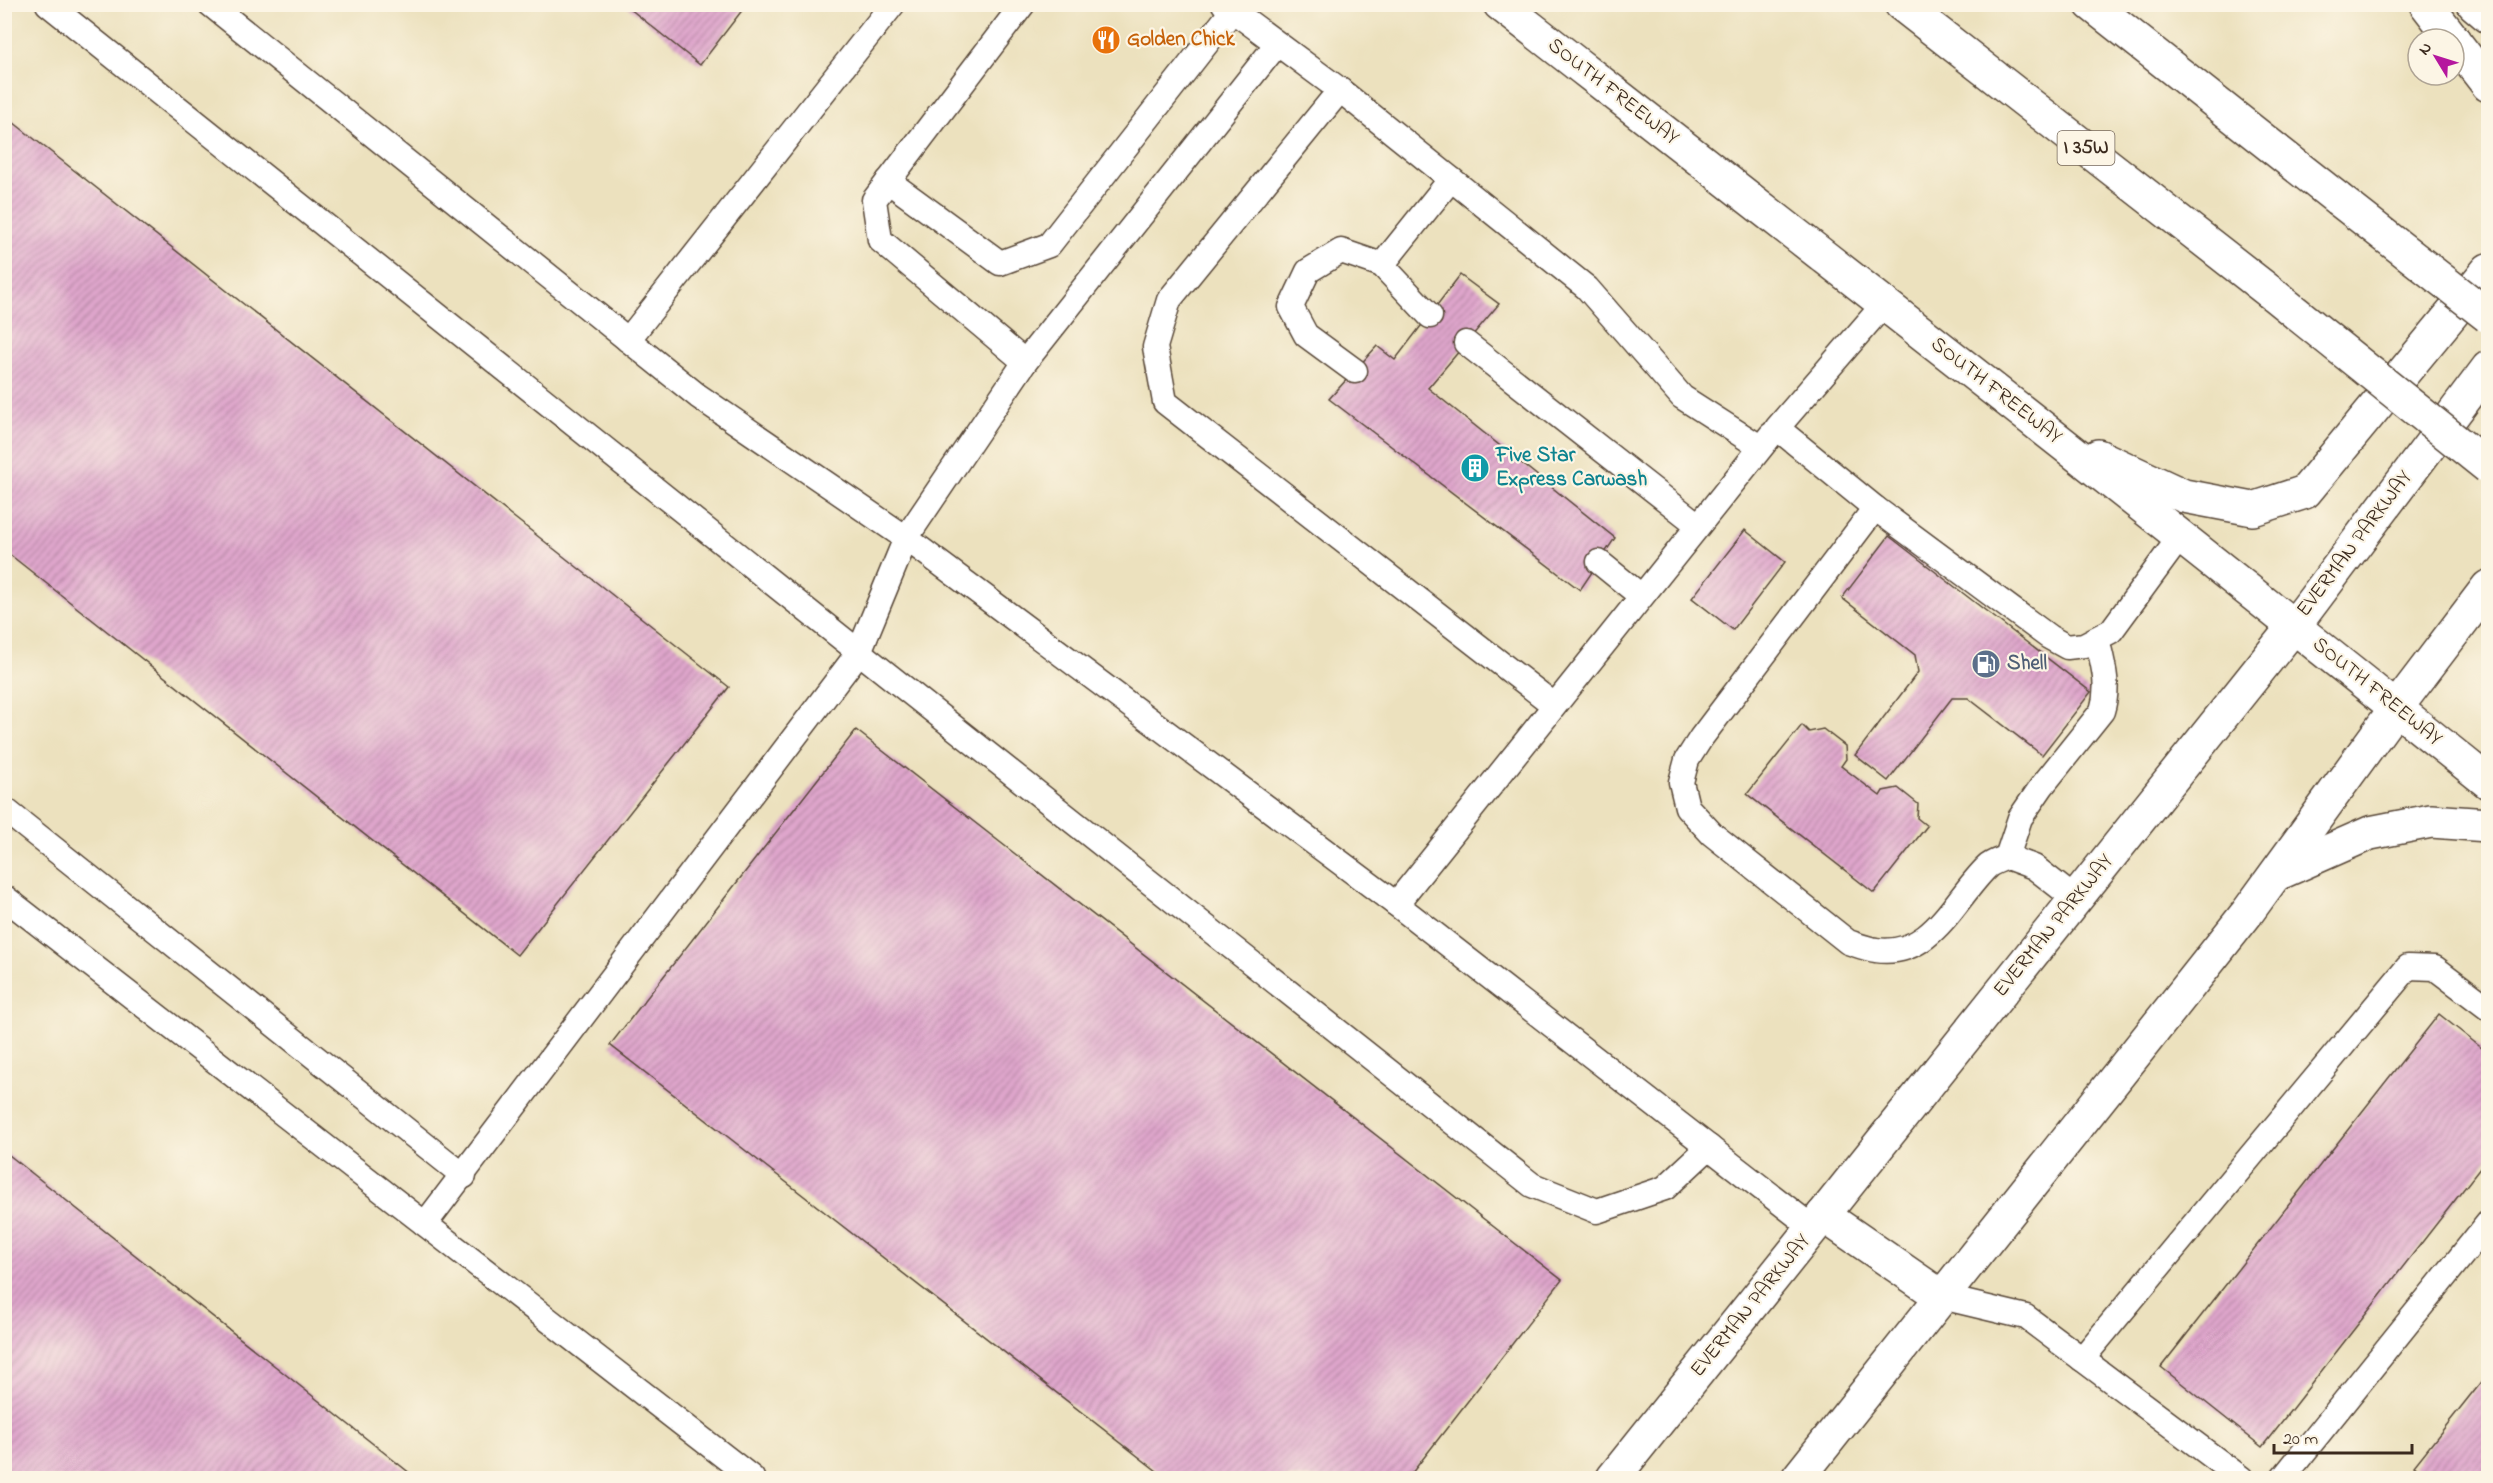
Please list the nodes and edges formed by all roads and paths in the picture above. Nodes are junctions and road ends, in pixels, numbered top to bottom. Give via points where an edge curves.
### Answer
1 (48, 4) edge
2 (210, 4) edge
3 (893, 4) edge
4 (1023, 4) edge
5 (1500, 4) edge
6 (1901, 4) edge
7 (2091, 4) edge
8 (2426, 4) edge
9 (2474, 4) edge
10 (1228, 8) edge
11 (2488, 16) edge
12 (2443, 27) edge
13 (1277, 44) junction
14 (2466, 57) edge
15 (2488, 85) edge
16 (1340, 90) junction
17 (1451, 179) junction
18 (888, 181) junction
19 (1382, 266) junction
20 (2488, 270) edge
21 (1885, 303) junction
22 (1430, 316) dead end
23 (2488, 316) edge
24 (628, 340) junction
25 (1466, 343) dead end
26 (1025, 362) junction
27 (2488, 368) edge
28 (1355, 371) dead end
29 (1777, 428) junction
30 (2050, 434) junction
31 (1760, 447) junction
32 (2488, 466) edge
33 (1875, 508) junction
34 (1698, 525) junction
35 (2180, 537) junction
36 (906, 538) junction
37 (1599, 562) dead end
38 (2488, 586) edge
39 (1641, 596) junction
40 (2294, 626) junction
41 (2097, 639) junction
42 (859, 652) junction
43 (1554, 705) junction
44 (2396, 708) junction
45 (2488, 782) edge
46 (4, 808) edge
47 (2488, 825) edge
48 (2007, 857) junction
49 (2275, 874) junction
50 (4, 897) edge
51 (2075, 899) junction
52 (1396, 904) junction
53 (2488, 1008) edge
54 (1709, 1147) junction
55 (464, 1176) junction
56 (1818, 1221) junction
57 (2488, 1223) edge
58 (425, 1224) junction
59 (1942, 1297) junction
60 (2082, 1359) junction
61 (1804, 1477) edge
62 (752, 1479) edge
63 (1613, 1479) edge
64 (2241, 1479) edge
65 (2283, 1479) edge

1 - 42 lane
2 - 24 lane
3 - 24 lane
4 - 18 lane
5 - 21 main road, SOUTH FREEWAY
6 - 32 main road, I 35W, bridge
7 - 23 main road, bridge
8 - 12 main road
9 - 11 main road
10 - 13 lane
10 - 18 lane via 1049,245 1000,262
13 - 16 lane
13 - 26 lane
14 - 15 main road
16 - 17 lane
16 - 43 lane via 1168,300 1155,347 1165,402
17 - 19 lane
17 - 31 lane via 1587,288 1682,397
18 - 26 lane via 873,200 880,240
19 - 22 lane
19 - 28 lane via 1341,251 1308,271 1290,307 1306,335
20 - 30 main road via 2305,492 2253,509 2184,496
21 - 29 lane
21 - 30 main road, SOUTH FREEWAY
24 - 36 lane via 698,396
25 - 34 lane
26 - 36 lane
27 - 40 main road, EVERMAN PARKWAY
29 - 31 lane
29 - 33 lane
30 - 35 main road, SOUTH FREEWAY
31 - 34 lane
33 - 41 lane via 2049,637 2067,647
33 - 48 lane via 1687,760 1681,782 1687,807 1712,834 1848,942 1875,950 1896,950 1918,943 1934,931 1988,866
34 - 39 lane
35 - 40 main road, SOUTH FREEWAY
35 - 41 lane via 2111,631
36 - 42 lane
36 - 52 lane
37 - 39 lane
38 - 44 main road
39 - 43 lane
40 - 44 main road, SOUTH FREEWAY
40 - 51 main road, EVERMAN PARKWAY
41 - 48 lane via 2106,676 2107,696 2102,711 2020,818
42 - 54 lane via 1532,1185 1597,1211 1665,1188
42 - 55 lane
43 - 52 lane
44 - 45 main road, SOUTH FREEWAY
44 - 49 main road
46 - 55 lane
47 - 49 main road via 2431,820 2370,833
48 - 51 lane via 2034,867
49 - 59 main road
50 - 58 lane
51 - 56 main road, EVERMAN PARKWAY
52 - 54 lane
53 - 60 lane via 2435,968 2408,967
54 - 56 lane
55 - 58 lane
56 - 59 main road
56 - 63 main road, EVERMAN PARKWAY
57 - 65 lane
58 - 62 lane
59 - 60 lane via 2026,1317
59 - 61 main road
60 - 64 lane

